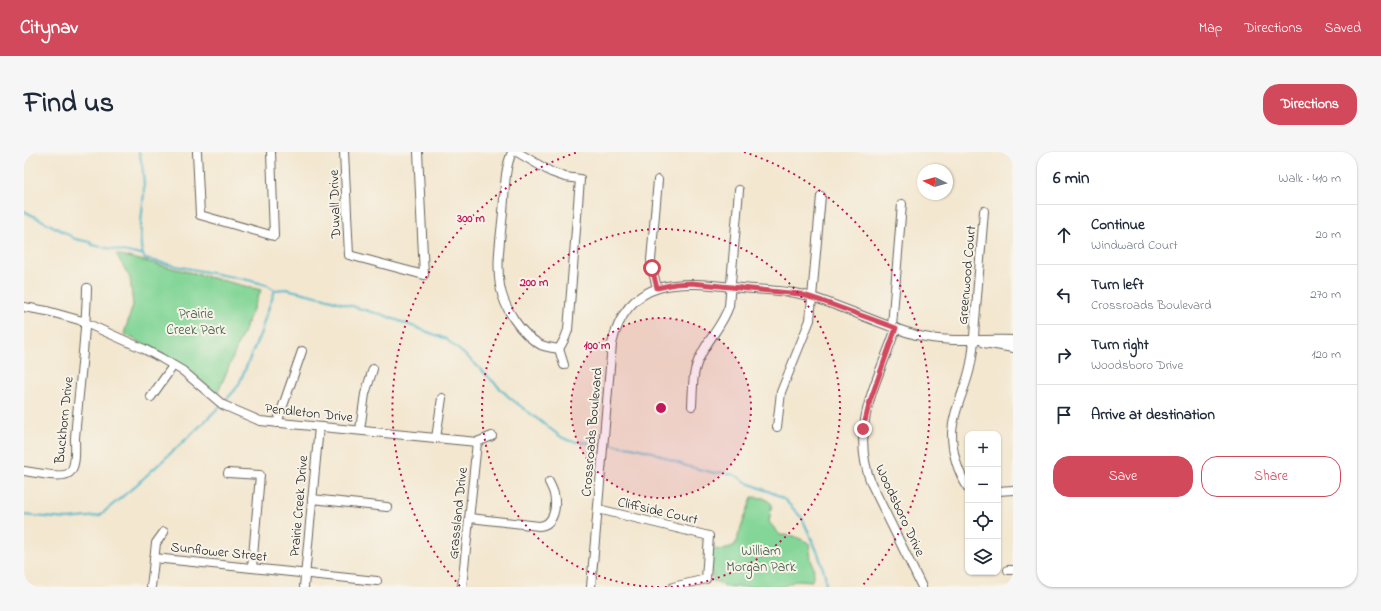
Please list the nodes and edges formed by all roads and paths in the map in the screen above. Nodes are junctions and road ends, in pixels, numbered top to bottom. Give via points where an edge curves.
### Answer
1 (197, 152) edge
2 (271, 152) edge
3 (344, 152) edge
4 (418, 152) edge
5 (512, 152) edge
6 (517, 152) edge
7 (658, 180) dead end
8 (739, 190) dead end
9 (821, 196) dead end
10 (902, 204) dead end
11 (984, 211) dead end
12 (731, 287) junction
13 (87, 288) dead end
14 (657, 288) junction
15 (812, 298) junction
16 (24, 308) edge
17 (86, 323) junction
18 (894, 327) junction
19 (974, 340) junction
20 (1013, 340) edge
21 (1013, 348) edge
22 (559, 349) junction
23 (302, 351) dead end
24 (564, 365) dead end
25 (174, 366) junction
26 (373, 369) dead end
27 (151, 397) dead end
28 (442, 398) dead end
29 (692, 406) dead end
30 (277, 423) junction
31 (319, 427) junction
32 (777, 427) dead end
33 (360, 430) junction
34 (492, 436) dead end
35 (436, 438) junction
36 (477, 442) junction
37 (24, 471) edge
38 (228, 473) dead end
39 (549, 482) dead end
40 (965, 482) edge
41 (1013, 490) edge
42 (1001, 491) edge
43 (312, 499) junction
44 (387, 507) dead end
45 (598, 509) junction
46 (470, 518) junction
47 (164, 532) dead end
48 (154, 558) junction
49 (252, 568) junction
50 (305, 573) junction
51 (377, 581) dead end
52 (151, 587) edge
53 (304, 587) edge
54 (462, 587) edge
55 (591, 587) edge
56 (673, 587) edge
57 (922, 587) edge

1 - 2 street via 200,215 274,236
3 - 4 street, Duvall Drive via 349,255 424,275
5 - 22 street via 506,177 499,261 500,286 510,311 527,334 542,345
6 - 22 street via 551,172 580,179 568,325
7 - 14 street via 651,260
8 - 12 street
9 - 15 street
10 - 18 street, Woodsboro Drive
11 - 19 street, Greenwood Court
12 - 14 street, Crossroads Boulevard via 691,283
12 - 15 street, Crossroads Boulevard via 784,292
12 - 29 street via 726,315 697,362
13 - 17 street, Buckhorn Drive
14 - 45 street, Crossroads Boulevard via 631,305 616,329 611,350
15 - 18 street, Crossroads Boulevard
15 - 32 street via 809,325 781,392
16 - 17 street, Pendleton Drive via 47,311
17 - 25 street, Pendleton Drive
17 - 37 street, Buckhorn Drive via 73,468 70,473 63,476
18 - 19 street, Crossroads Boulevard via 924,336
18 - 57 street, Woodsboro Drive via 866,413 862,446 867,471 874,488
19 - 20 street, Crossroads Boulevard
19 - 21 street, Crossroads Boulevard
19 - 40 street, Greenwood Court via 968,377 952,431 956,461
22 - 24 street
23 - 30 street
25 - 27 street
25 - 30 street, Pendleton Drive via 221,403 260,421
26 - 33 street via 365,394
28 - 35 street
30 - 31 street, Pendleton Drive
31 - 33 street, Pendleton Drive
31 - 43 street, Prairie Creek Drive
33 - 35 street, Pendleton Drive
34 - 36 street
35 - 36 street, Pendleton Drive
36 - 46 street, Grassland Drive
38 - 49 street via 260,475
39 - 46 street via 555,497 554,513 551,521 545,525
41 - 42 street
43 - 44 street
43 - 50 street, Prairie Creek Drive
45 - 55 street, Crossroads Boulevard
45 - 56 street, Cliffside Court via 709,536 706,579
46 - 54 street, Grassland Drive
47 - 48 street, Sunflower Street via 156,544
48 - 49 street, Sunflower Street
48 - 52 street, Sunflower Street
49 - 50 street, Sunflower Street
50 - 51 street, Sunflower Street
50 - 53 street, Prairie Creek Drive

